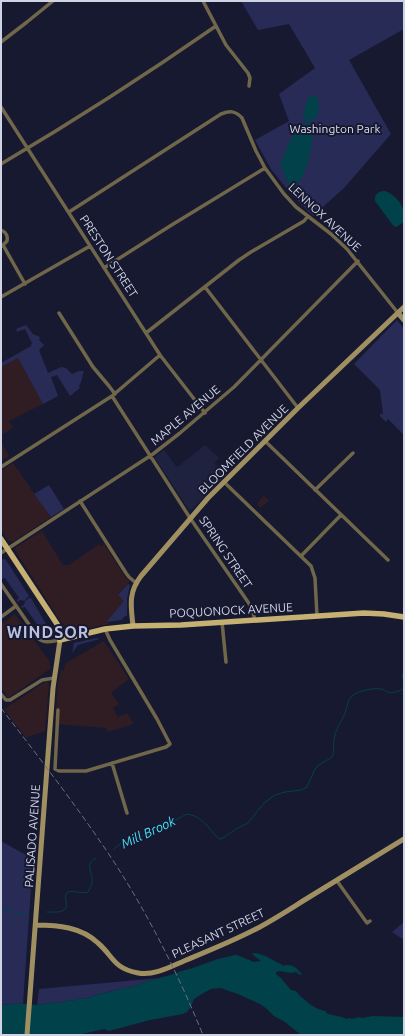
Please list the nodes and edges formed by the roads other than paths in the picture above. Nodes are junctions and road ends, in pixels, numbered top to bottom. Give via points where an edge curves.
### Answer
1 (53, 1) edge
2 (203, 1) edge
3 (216, 26) junction
4 (1, 42) edge
5 (249, 86) dead end
6 (1, 107) edge
7 (28, 148) junction
8 (1, 164) edge
9 (265, 168) junction
10 (69, 212) junction
11 (308, 216) junction
12 (1, 230) edge
13 (2, 246) edge
14 (90, 246) junction
15 (358, 261) junction
16 (104, 268) junction
17 (25, 284) junction
18 (205, 286) junction
19 (1, 297) edge
20 (404, 307) edge
21 (59, 313) dead end
22 (398, 313) junction
23 (404, 320) edge
24 (146, 333) junction
25 (160, 355) junction
26 (261, 359) junction
27 (114, 395) junction
28 (298, 408) junction
29 (205, 412) junction
30 (265, 441) junction
31 (353, 453) dead end
32 (150, 456) junction
33 (1, 467) edge
34 (224, 482) junction
35 (315, 490) junction
36 (80, 501) junction
37 (340, 515) junction
38 (190, 518) junction
39 (1, 539) edge
40 (8, 549) junction
41 (1, 553) edge
42 (301, 556) junction
43 (388, 560) dead end
44 (136, 583) junction
45 (1, 584) edge
46 (16, 606) junction
47 (317, 616) junction
48 (1, 617) edge
49 (404, 617) edge
50 (255, 620) junction
51 (222, 622) junction
52 (133, 626) junction
53 (105, 629) junction
54 (60, 640) junction
55 (226, 662) dead end
56 (54, 678) junction
57 (1, 694) edge
58 (58, 710) dead end
59 (112, 763) junction
60 (127, 813) dead end
61 (404, 839) edge
62 (337, 881) junction
63 (370, 921) dead end
64 (36, 925) junction
65 (27, 1035) edge

1 - 4 street
2 - 3 street
3 - 5 street via 248,73
3 - 7 street
6 - 7 street, PRESTON STREET
7 - 8 street
7 - 10 street, PRESTON STREET
9 - 10 street, LENNOX AVENUE via 242,118 233,111 227,112
9 - 11 street, LENNOX AVENUE via 284,194
9 - 16 street
10 - 14 street, PRESTON STREET
11 - 15 street, LENNOX AVENUE via 339,241
11 - 18 street via 304,221 239,260
12 - 13 street via 7,236 7,242
13 - 17 street
14 - 16 street, PRESTON STREET
14 - 17 street
15 - 22 street, LENNOX AVENUE
15 - 26 street, MAPLE AVENUE
16 - 24 street, PRESTON STREET
17 - 19 street
18 - 24 street
18 - 26 street
20 - 22 main road, BLOOMFIELD AVENUE
21 - 27 street, SPRING STREET
22 - 23 main road
22 - 28 main road, BLOOMFIELD AVENUE
24 - 25 street, PRESTON STREET
25 - 27 street
25 - 29 street, PRESTON STREET
26 - 28 street
26 - 29 street, MAPLE AVENUE
27 - 32 street, SPRING STREET
27 - 33 street
28 - 30 main road, BLOOMFIELD AVENUE
29 - 32 street, MAPLE AVENUE
30 - 34 main road, BLOOMFIELD AVENUE
30 - 35 street
31 - 35 street
32 - 36 street, MAPLE AVENUE
32 - 38 street, SPRING STREET
34 - 38 main road, BLOOMFIELD AVENUE
34 - 42 street
35 - 37 street
36 - 40 street, MAPLE AVENUE
36 - 44 street via 126,573
37 - 42 street
37 - 43 street
38 - 44 main road, BLOOMFIELD AVENUE
38 - 50 street, SPRING STREET via 250,604
39 - 40 main road
40 - 41 street, MAPLE AVENUE
40 - 54 main road via 57,624
42 - 47 street via 311,566 315,578
44 - 52 main road, BLOOMFIELD AVENUE via 131,598
45 - 46 street
46 - 48 street
46 - 54 street via 40,640
47 - 49 main road, POQUONOCK AVENUE via 364,613
47 - 50 main road, POQUONOCK AVENUE
50 - 51 main road, POQUONOCK AVENUE
51 - 52 main road, POQUONOCK AVENUE
51 - 55 street
52 - 53 main road, POQUONOCK AVENUE
53 - 54 main road, POQUONOCK AVENUE
53 - 59 street via 170,744
54 - 56 main road, PALISADO AVENUE
56 - 57 street via 42,680 9,701
56 - 64 main road, PALISADO AVENUE
58 - 59 street via 55,769 86,771
59 - 60 street
61 - 62 main road, PLEASANT STREET
62 - 63 street via 361,916 367,923
62 - 64 main road, PLEASANT STREET via 249,932 166,969 150,973 121,968 89,935 66,927
64 - 65 main road, PALISADO AVENUE

